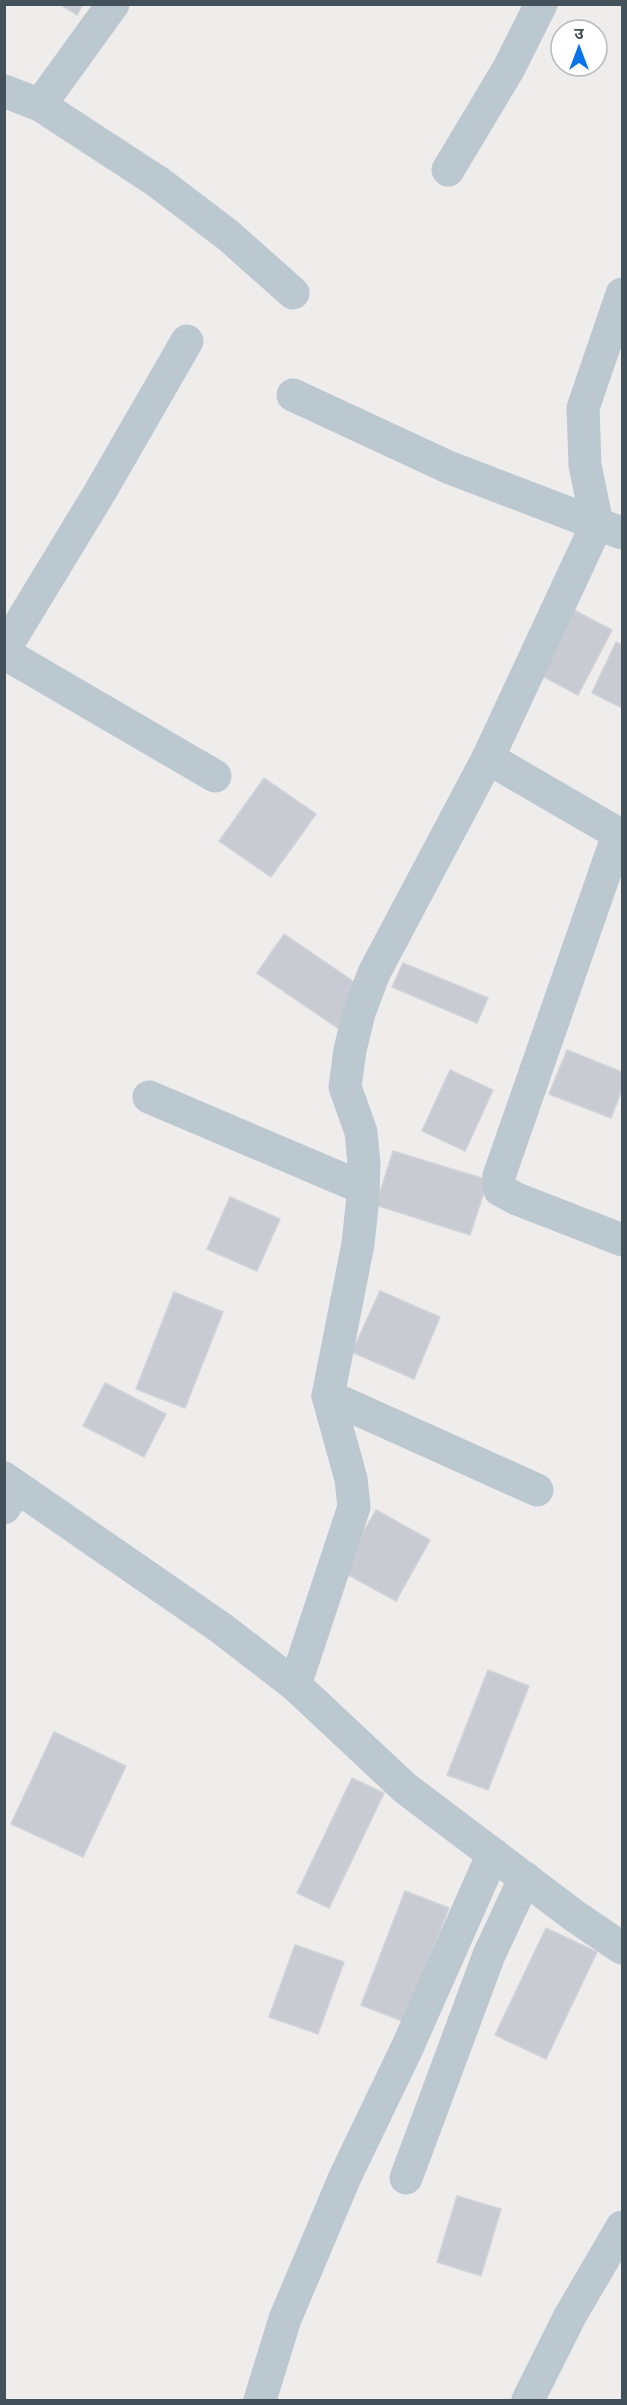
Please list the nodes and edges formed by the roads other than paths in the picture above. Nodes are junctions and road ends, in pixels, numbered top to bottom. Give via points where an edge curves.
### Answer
1 (112, 4) edge
2 (541, 4) edge
3 (4, 91) edge
4 (40, 105) junction
5 (448, 170) dead end
6 (293, 293) dead end
7 (622, 294) edge
8 (187, 341) dead end
9 (293, 395) dead end
10 (610, 528) edge
11 (4, 652) edge
12 (488, 758) junction
13 (215, 776) dead end
14 (620, 835) edge
15 (149, 1097) dead end
16 (363, 1188) junction
17 (622, 1240) edge
18 (328, 1396) junction
19 (537, 1490) dead end
20 (9, 1491) edge
21 (295, 1685) junction
22 (493, 1854) junction
23 (525, 1878) junction
24 (622, 1948) edge
25 (406, 2178) dead end
26 (622, 2227) edge
27 (260, 2400) edge
28 (528, 2400) edge

1 - 4 street
2 - 5 street via 509,68
3 - 4 street
4 - 6 street via 212,222
7 - 10 street via 584,408 585,465
8 - 11 street
9 - 10 street via 448,467
10 - 12 street
11 - 13 street
12 - 14 street
12 - 16 street via 374,973 359,1013 345,1087 361,1132
14 - 17 street via 499,1176 500,1190 517,1199
15 - 16 street
16 - 18 street via 358,1245
18 - 19 street
18 - 21 street via 351,1479 354,1507
20 - 21 street via 221,1628
21 - 22 street via 405,1788
22 - 23 street
22 - 27 street via 336,2196 285,2319
23 - 24 street
23 - 25 street via 485,1965
26 - 28 street via 570,2316

